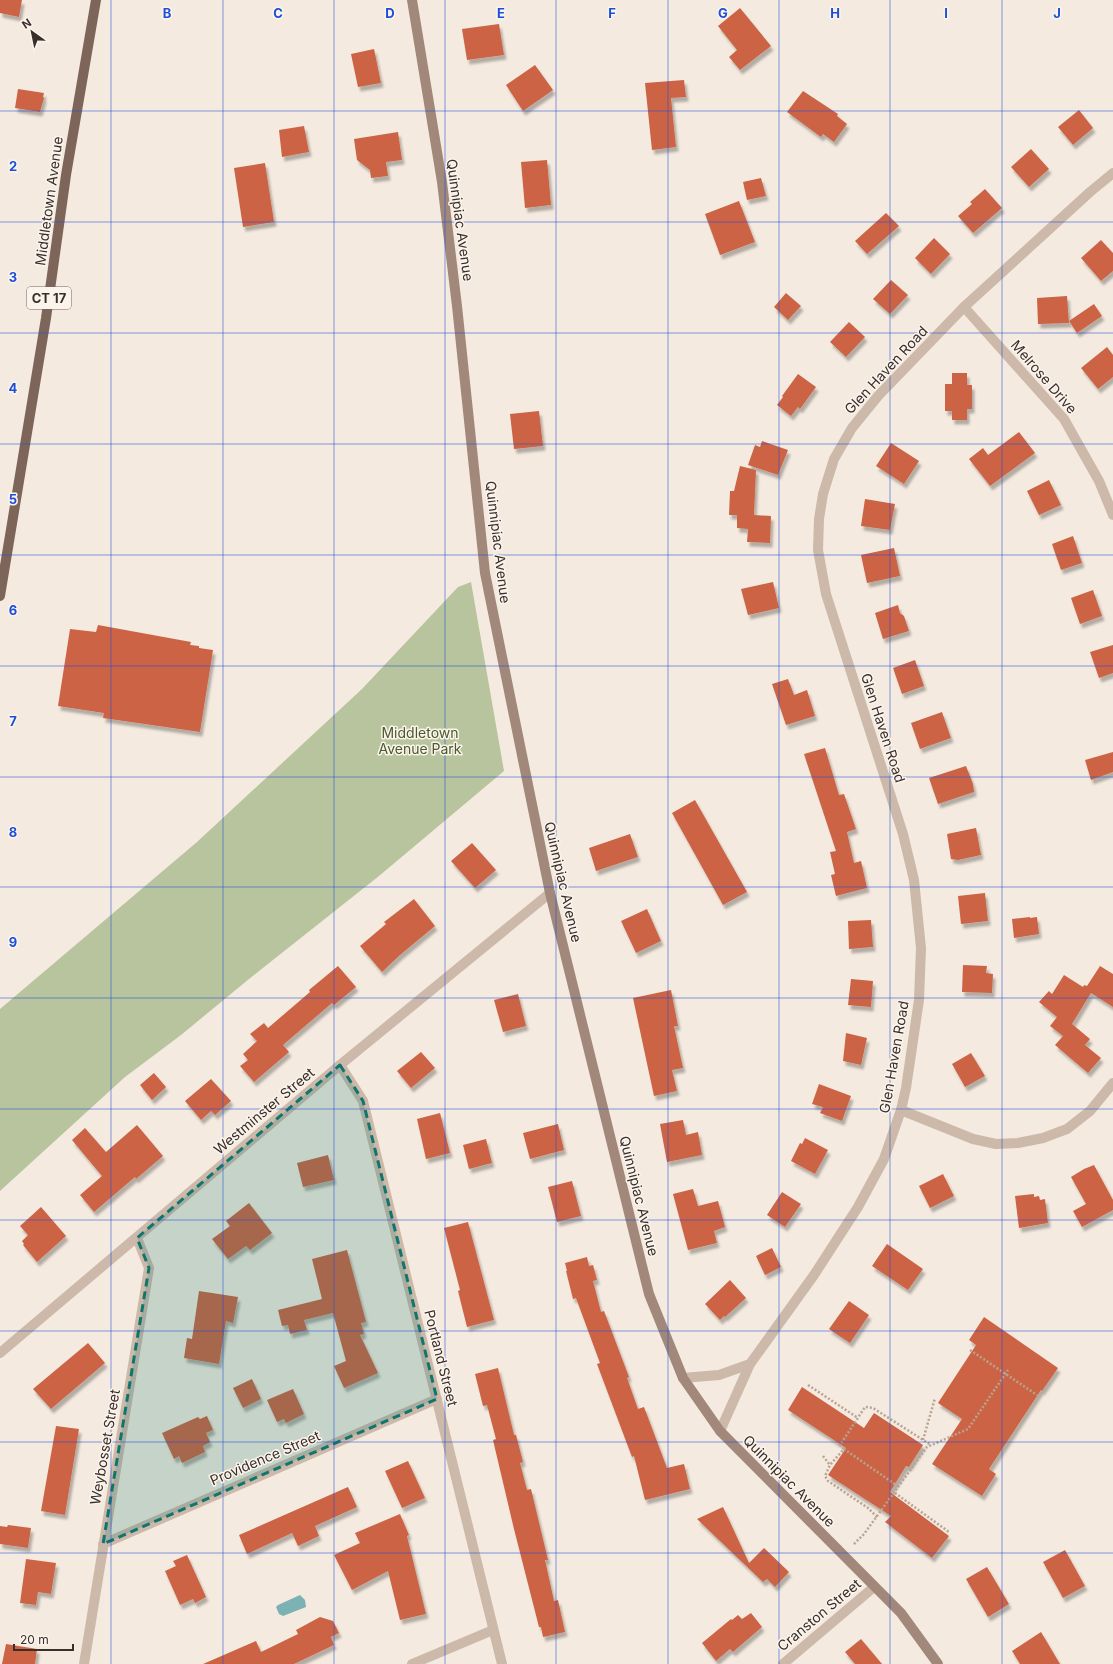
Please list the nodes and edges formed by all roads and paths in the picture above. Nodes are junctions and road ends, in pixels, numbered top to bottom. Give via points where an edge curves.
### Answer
1 (96, 0) edge
2 (412, 0) edge
3 (1113, 173) edge
4 (964, 307) junction
5 (1113, 515) edge
6 (0, 596) edge
7 (550, 893) junction
8 (340, 1065) junction
9 (1113, 1083) edge
10 (901, 1110) junction
11 (137, 1238) junction
12 (970, 1350) dead end
13 (0, 1353) edge
14 (750, 1364) junction
15 (1008, 1370) dead end
16 (1006, 1374) junction
17 (683, 1378) junction
18 (808, 1385) dead end
19 (1037, 1395) dead end
20 (935, 1398) dead end
21 (437, 1399) junction
22 (858, 1418) junction
23 (720, 1431) junction
24 (923, 1440) junction
25 (931, 1445) junction
26 (844, 1449) junction
27 (823, 1456) dead end
28 (830, 1465) junction
29 (899, 1487) junction
30 (895, 1493) junction
31 (877, 1517) junction
32 (949, 1532) dead end
33 (103, 1544) junction
34 (843, 1556) junction
35 (874, 1587) junction
36 (493, 1630) junction
37 (84, 1664) edge
38 (412, 1664) edge
39 (502, 1664) edge
40 (783, 1664) edge
41 (938, 1664) edge

1 - 6 main road, Middletown Avenue / CT 17
2 - 7 main road, Quinnipiac Avenue via 444,198 485,573
3 - 4 street, Glen Haven Road
4 - 5 street, Melrose Drive via 1064,419 1099,481
4 - 10 street, Glen Haven Road via 878,396 852,428 834,459 823,494 819,519 818,550 826,594 903,834 914,880 921,948 920,1000
7 - 8 street, Westminster Street
7 - 17 main road, Quinnipiac Avenue via 649,1294
8 - 11 street, Westminster Street
8 - 21 street, Portland Street via 363,1101
9 - 10 street via 1090,1111 1067,1129 1043,1138 1018,1143 996,1144 973,1138
10 - 14 street, Glen Haven Road via 884,1159 872,1182 814,1275
11 - 13 street, Westminster Street
11 - 33 street, Weybosset Street via 149,1268
12 - 16 path
14 - 17 street via 719,1375
14 - 23 street, Glen Haven Road
15 - 16 path
16 - 19 path
16 - 25 path via 968,1429
17 - 23 main road, Quinnipiac Avenue
18 - 22 path
20 - 24 path
21 - 33 street, Providence Street
21 - 36 street, Portland Street
22 - 24 path via 865,1407 873,1408
22 - 26 path via 840,1445
23 - 34 main road, Quinnipiac Avenue
24 - 25 path
25 - 29 path
26 - 28 path
26 - 29 path
27 - 28 path
28 - 31 path via 824,1476 828,1482 868,1508
29 - 30 path
30 - 31 path
30 - 32 path
31 - 34 path
33 - 37 street, Weybosset Street
34 - 35 main road, Quinnipiac Avenue
35 - 40 street, Cranston Street
35 - 41 main road, Quinnipiac Avenue via 901,1613
36 - 38 street
36 - 39 street, Portland Street

